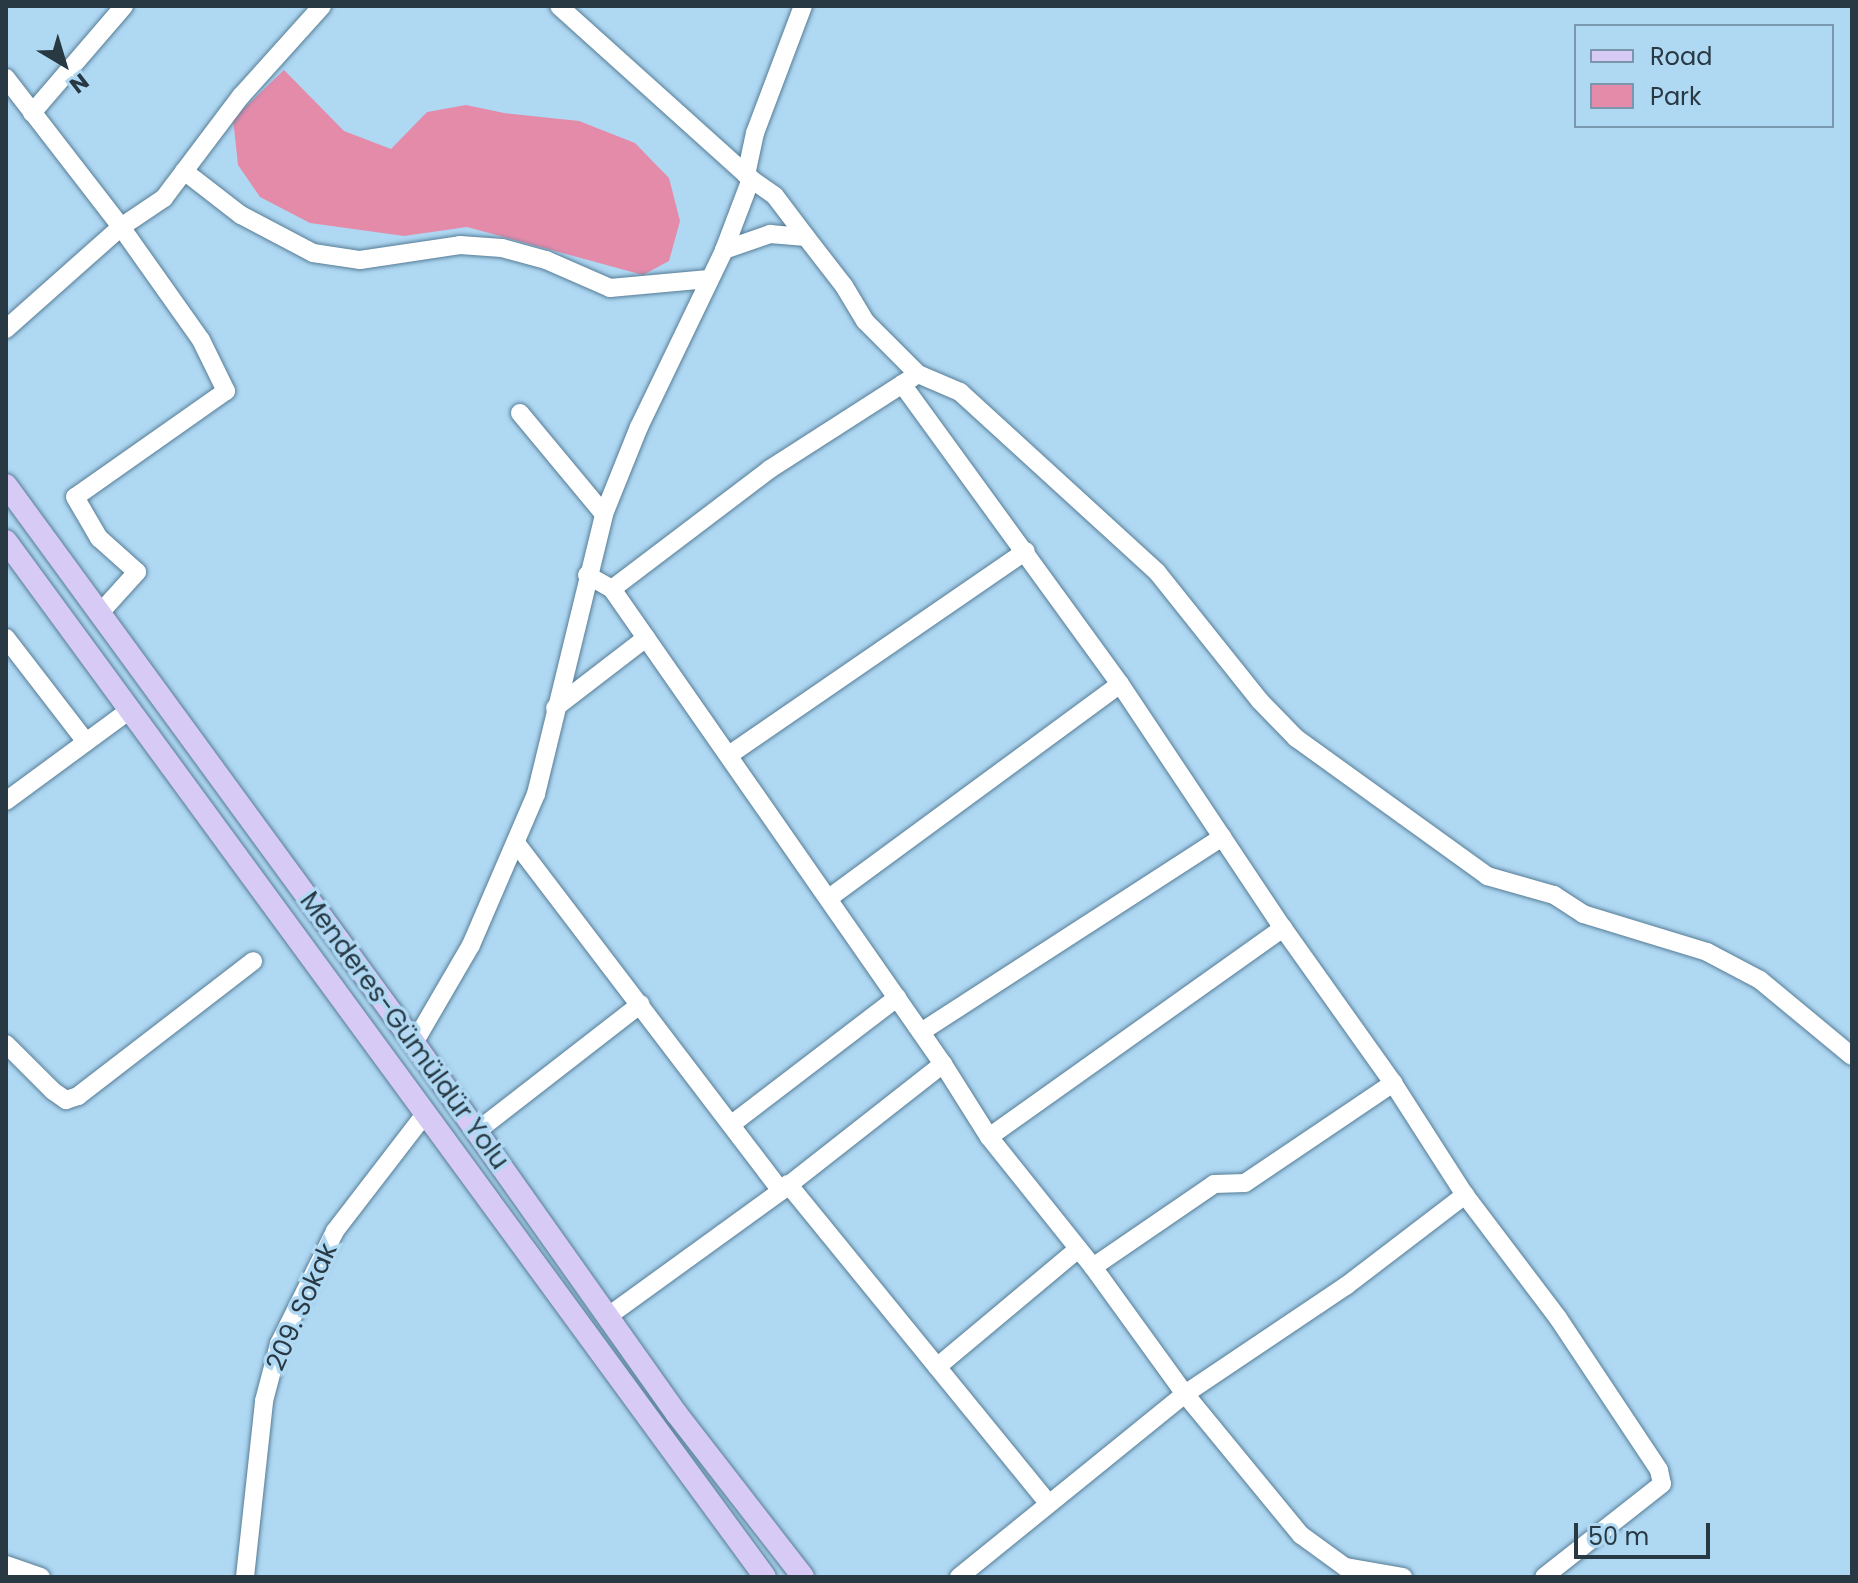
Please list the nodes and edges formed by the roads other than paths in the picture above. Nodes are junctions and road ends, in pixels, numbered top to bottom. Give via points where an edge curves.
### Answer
1 (124, 6) edge
2 (322, 6) edge
3 (559, 6) edge
4 (803, 6) edge
5 (6, 78) edge
6 (32, 113) junction
7 (184, 171) junction
8 (749, 177) junction
9 (121, 227) junction
10 (806, 237) junction
11 (724, 250) junction
12 (709, 279) junction
13 (6, 329) edge
14 (910, 379) junction
15 (520, 413) dead end
16 (6, 485) edge
17 (604, 514) junction
18 (6, 541) edge
19 (1026, 551) junction
20 (587, 575) junction
21 (612, 589) junction
22 (100, 613) junction
23 (6, 638) edge
24 (646, 638) junction
25 (1120, 684) junction
26 (555, 708) junction
27 (130, 710) junction
28 (86, 742) junction
29 (729, 755) junction
30 (6, 801) edge
31 (1222, 837) junction
32 (516, 843) junction
33 (829, 898) junction
34 (1283, 928) junction
35 (253, 961) dead end
36 (897, 998) junction
37 (641, 1004) junction
38 (921, 1032) junction
39 (414, 1043) junction
40 (6, 1044) edge
41 (1852, 1056) edge
42 (943, 1064) junction
43 (1393, 1083) junction
44 (425, 1114) junction
45 (732, 1124) junction
46 (477, 1131) junction
47 (989, 1137) junction
48 (784, 1187) junction
49 (1465, 1195) junction
50 (1078, 1249) junction
51 (1093, 1267) junction
52 (607, 1317) junction
53 (937, 1367) junction
54 (1185, 1394) junction
55 (1048, 1503) junction
56 (6, 1565) edge
57 (41, 1577) edge
58 (245, 1577) edge
59 (765, 1577) edge
60 (803, 1577) edge
61 (959, 1577) edge
62 (1403, 1577) edge
63 (1544, 1577) edge

1 - 6 street
2 - 7 street via 241,96
3 - 8 street
4 - 8 street via 755,133
5 - 6 street
6 - 9 street
7 - 9 street via 164,198
7 - 12 street via 241,215 313,253 360,260 460,245 502,248 546,260 610,288
8 - 10 street via 775,196
8 - 11 street
9 - 13 street
9 - 22 street via 201,340 226,391 75,497 99,538 137,572
10 - 11 street via 770,234
10 - 14 street
11 - 12 street
12 - 17 street
14 - 19 street
14 - 21 street via 770,469
14 - 41 street via 960,392 1157,572 1296,738 1487,876 1554,895 1583,914 1707,952 1760,980
15 - 17 street
16 - 22 main road, Menderes-Gümüldür Yolu
17 - 20 street
18 - 27 main road, Menderes-Gümüldür Yolu
19 - 25 street
19 - 29 street
20 - 21 street
20 - 26 street
21 - 24 street
22 - 39 main road, Menderes-Gümüldür Yolu
23 - 28 street
24 - 26 street
24 - 29 street
25 - 31 street
25 - 33 street
26 - 32 street via 536,794
27 - 28 street
27 - 44 main road, Menderes-Gümüldür Yolu
28 - 30 street
29 - 33 street
31 - 34 street
31 - 38 street
32 - 37 street
32 - 39 street via 471,945
33 - 36 street
34 - 43 street
34 - 47 street
35 - 40 street via 78,1096 66,1100 53,1091
36 - 38 street
36 - 45 street
37 - 45 street
37 - 46 street
38 - 42 street
39 - 46 main road, Menderes-Gümüldür Yolu
42 - 47 street
42 - 48 street
43 - 49 street
43 - 51 street via 1245,1183 1214,1184
44 - 58 street, 209. Sokak via 335,1231 279,1344 264,1401
44 - 59 main road, Menderes-Gümüldür Yolu
45 - 48 street
46 - 52 main road, Menderes-Gümüldür Yolu
47 - 50 street
48 - 52 street
48 - 53 street
49 - 54 street via 1346,1286
49 - 63 street via 1558,1318 1659,1470 1662,1484
50 - 51 street
50 - 53 street
51 - 54 street
52 - 60 main road, Menderes-Gümüldür Yolu
53 - 55 street
54 - 55 street
54 - 62 street via 1301,1535 1345,1567
55 - 61 street
56 - 57 street

